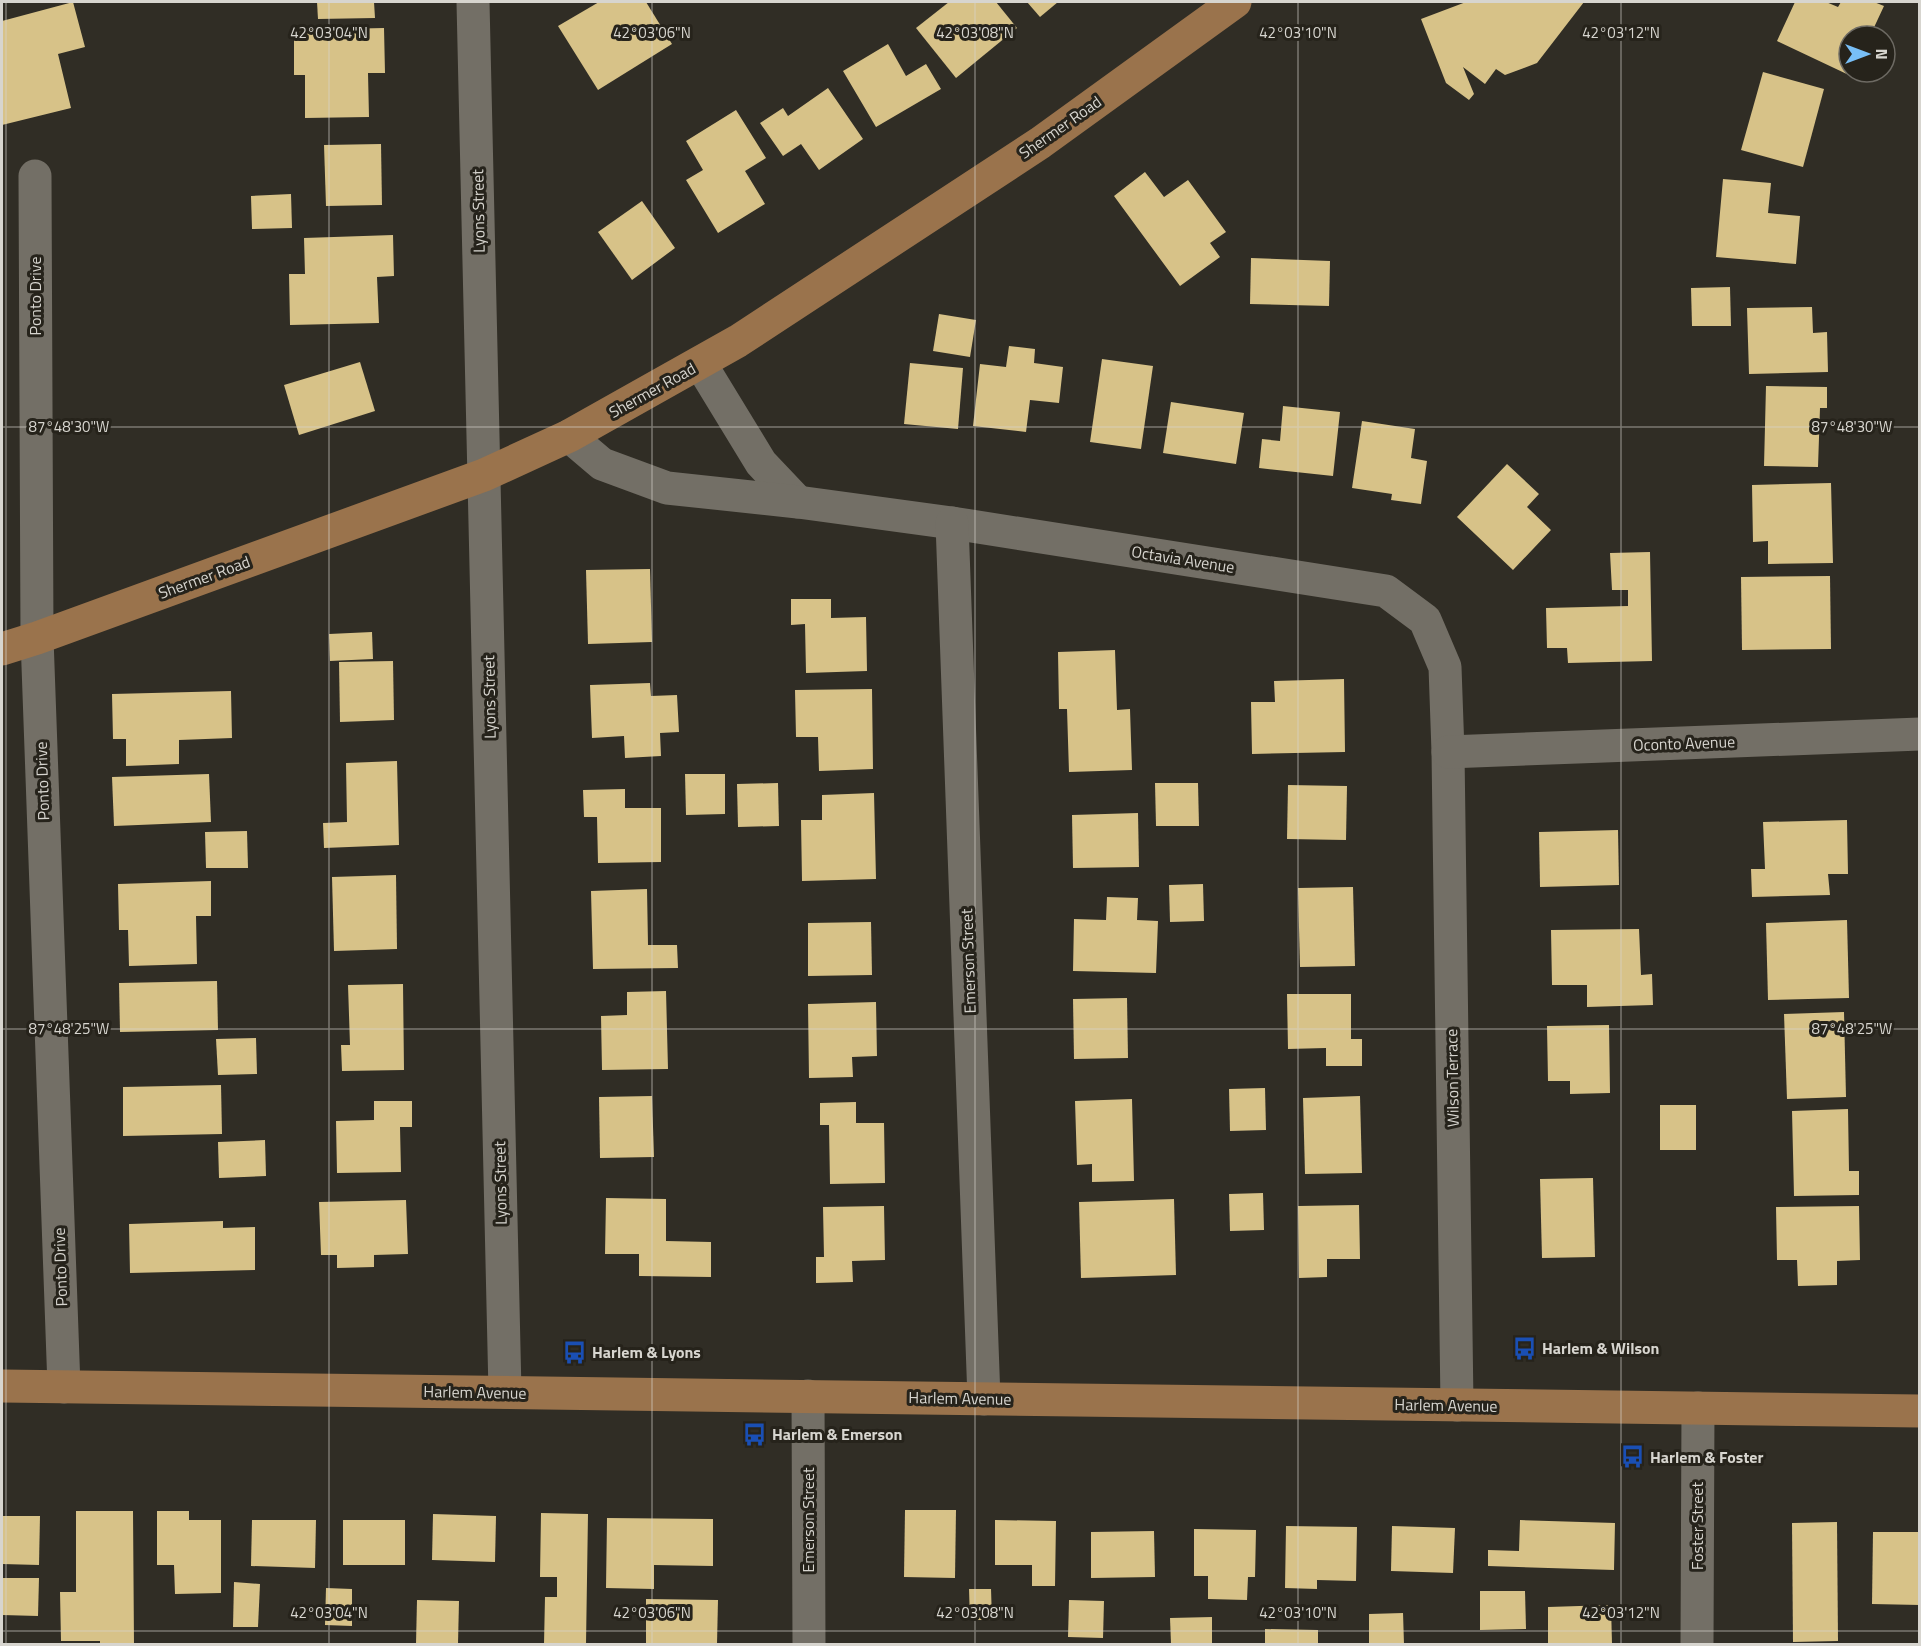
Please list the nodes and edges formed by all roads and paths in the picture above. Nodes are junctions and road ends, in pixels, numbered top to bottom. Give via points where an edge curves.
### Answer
1 (473, 2) edge
2 (1235, 2) edge
3 (34, 176) dead end
4 (699, 363) junction
5 (569, 436) junction
6 (484, 475) junction
7 (798, 502) junction
8 (952, 523) junction
9 (37, 638) junction
10 (2, 649) edge
11 (1920, 734) edge
12 (1448, 752) junction
13 (2, 1386) edge
14 (64, 1387) junction
15 (505, 1392) junction
16 (808, 1396) junction
17 (984, 1399) junction
18 (1457, 1405) junction
19 (1698, 1408) junction
20 (1920, 1411) edge
21 (809, 1644) edge
22 (1697, 1644) edge

1 - 6 street, Lyons Street
2 - 4 main road, Shermer Road via 1040,143
3 - 9 street, Ponto Drive
4 - 5 main road, Shermer Road
4 - 7 street via 760,463
5 - 6 main road, Shermer Road
5 - 7 street, Octavia Avenue via 602,464 667,488
6 - 9 main road, Shermer Road
6 - 15 street, Lyons Street
7 - 8 street, Octavia Avenue
8 - 12 street, Octavia Avenue via 1386,591 1425,620 1445,667
8 - 17 street, Emerson Street
9 - 10 main road, Shermer Road
9 - 14 street, Ponto Drive
11 - 12 street, Oconto Avenue
12 - 18 street, Wilson Terrace
13 - 14 main road, Harlem Avenue
14 - 15 main road, Harlem Avenue
15 - 16 main road, Harlem Avenue
16 - 17 main road, Harlem Avenue
16 - 21 street, Emerson Street
17 - 18 main road, Harlem Avenue
18 - 19 main road, Harlem Avenue
19 - 20 main road, Harlem Avenue
19 - 22 street, Foster Street

